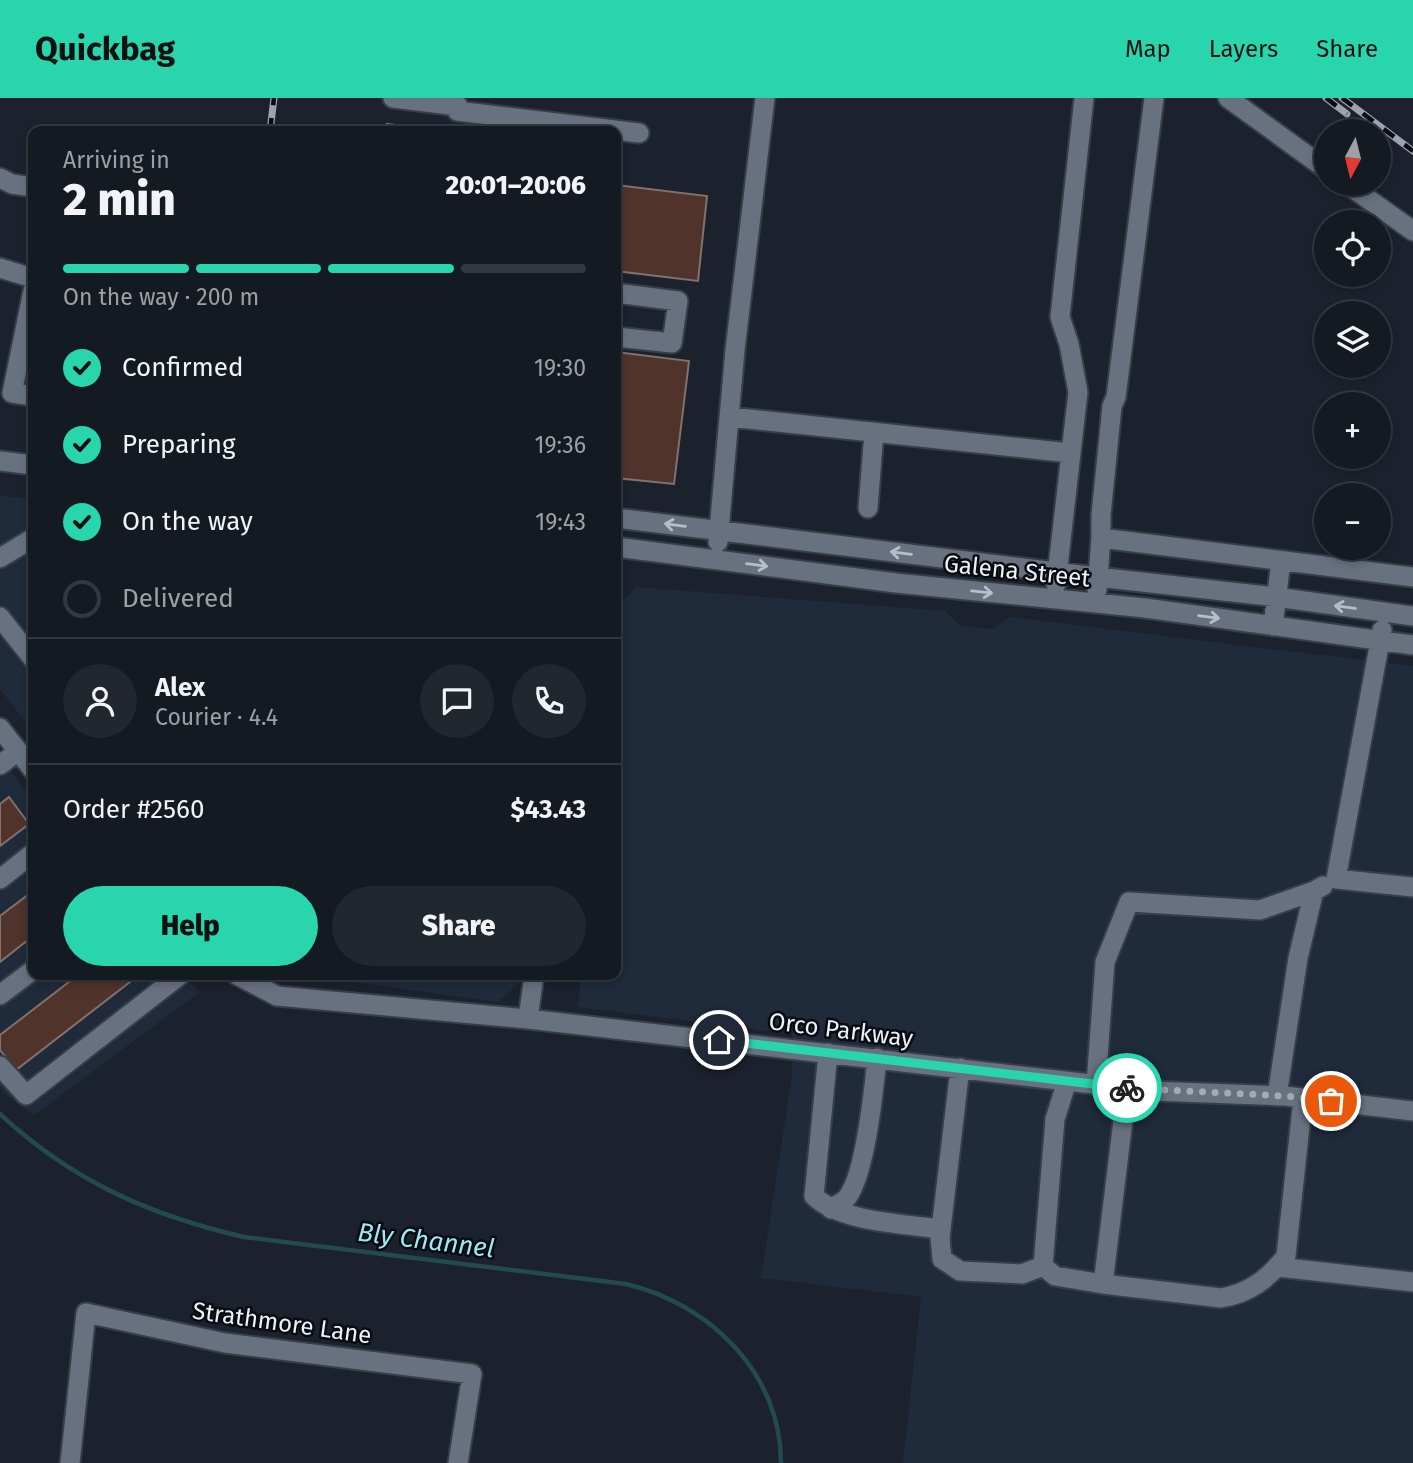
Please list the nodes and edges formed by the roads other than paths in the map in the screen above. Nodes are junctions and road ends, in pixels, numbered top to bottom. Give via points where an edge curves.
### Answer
1 (393, 98) edge
2 (765, 98) edge
3 (1084, 98) edge
4 (1154, 98) edge
5 (1228, 98) edge
6 (458, 105) edge
7 (455, 126) edge
8 (589, 126) edge
9 (621, 131) edge
10 (639, 134) dead end
11 (1314, 160) edge
12 (0, 178) edge
13 (28, 186) edge
14 (1364, 196) edge
15 (1413, 231) edge
16 (0, 268) edge
17 (28, 276) edge
18 (621, 294) edge
19 (28, 315) edge
20 (621, 338) edge
21 (28, 395) edge
22 (730, 417) junction
23 (874, 432) junction
24 (1070, 453) junction
25 (0, 461) edge
26 (28, 464) edge
27 (868, 508) dead end
28 (621, 519) edge
29 (720, 531) junction
30 (1101, 538) junction
31 (28, 541) edge
32 (621, 548) edge
33 (0, 558) edge
34 (716, 560) junction
35 (1280, 561) junction
36 (1057, 572) junction
37 (1097, 577) junction
38 (1413, 577) edge
39 (1276, 597) junction
40 (1055, 599) junction
41 (1096, 603) junction
42 (1386, 612) junction
43 (1413, 616) edge
44 (0, 617) edge
45 (1273, 626) junction
46 (1380, 641) junction
47 (1413, 645) edge
48 (28, 653) edge
49 (0, 728) edge
50 (18, 751) junction
51 (28, 764) edge
52 (0, 765) edge
53 (28, 857) edge
54 (0, 879) edge
55 (1336, 879) junction
56 (1413, 887) edge
57 (1314, 891) junction
58 (28, 974) edge
59 (174, 980) edge
60 (247, 980) edge
61 (533, 980) edge
62 (0, 995) edge
63 (528, 1020) junction
64 (828, 1053) junction
65 (877, 1058) junction
66 (0, 1066) edge
67 (960, 1068) junction
68 (1067, 1081) junction
69 (1096, 1084) junction
70 (1127, 1088) junction
71 (1278, 1096) junction
72 (1303, 1098) junction
73 (1413, 1111) edge
74 (831, 1209) junction
75 (941, 1229) junction
76 (1042, 1266) junction
77 (1278, 1267) junction
78 (1413, 1282) edge
79 (1103, 1284) junction
80 (70, 1463) edge
81 (458, 1463) edge

1 - 6 street
2 - 22 street
3 - 24 street via 1060,317 1078,391
4 - 30 street via 1112,406
5 - 11 street
6 - 7 street
6 - 8 street
9 - 10 street
12 - 13 street
14 - 15 street
16 - 17 street
18 - 20 street via 678,300 672,343
19 - 21 street via 12,393
22 - 23 street
22 - 29 street
23 - 24 street
23 - 27 street
24 - 36 street
25 - 26 street
29 -> 28 street, Galena Street
29 - 34 street
36 -> 29 street, Galena Street
30 - 35 street
30 - 37 street
31 - 33 street
32 - 34 street, Galena Street
34 -> 40 street, Galena Street
35 - 38 street
35 - 39 street
36 - 37 street, Galena Street
36 - 40 street
37 - 39 street, Galena Street
37 - 41 street
42 -> 39 street, Galena Street
39 - 45 street
40 - 41 street, Galena Street
41 -> 45 street, Galena Street
42 - 43 street, Galena Street
42 - 46 street
44 - 48 street
45 - 46 street, Galena Street
46 - 47 street, Galena Street
46 - 55 street
49 - 50 street
50 - 51 street
50 - 52 street
53 - 54 street
55 - 56 street
55 - 57 street
57 - 69 street via 1260,909 1129,902 1105,962
57 - 71 street via 1298,958
58 - 62 street
59 - 66 street via 26,1095
60 - 63 street, Orco Parkway via 277,996
61 - 63 street
63 - 64 street, Orco Parkway
64 - 65 street, Orco Parkway
64 - 74 street via 814,1196
65 - 67 street, Orco Parkway
65 - 74 street via 855,1183 846,1199
67 - 68 street, Orco Parkway
67 - 75 street
68 - 69 street, Orco Parkway
68 - 76 street via 1055,1119
69 - 70 street, Orco Parkway
70 - 71 street, Orco Parkway
70 - 79 street
71 - 72 street, Orco Parkway
72 - 73 street, Orco Parkway
72 - 77 street via 1289,1243
74 - 75 street
75 - 76 street via 942,1259 960,1271 1022,1274
76 - 79 street via 1055,1276
77 - 78 street
77 - 79 street via 1255,1287 1221,1298
80 - 81 street, Strathmore Lane via 86,1313 225,1343 472,1374

